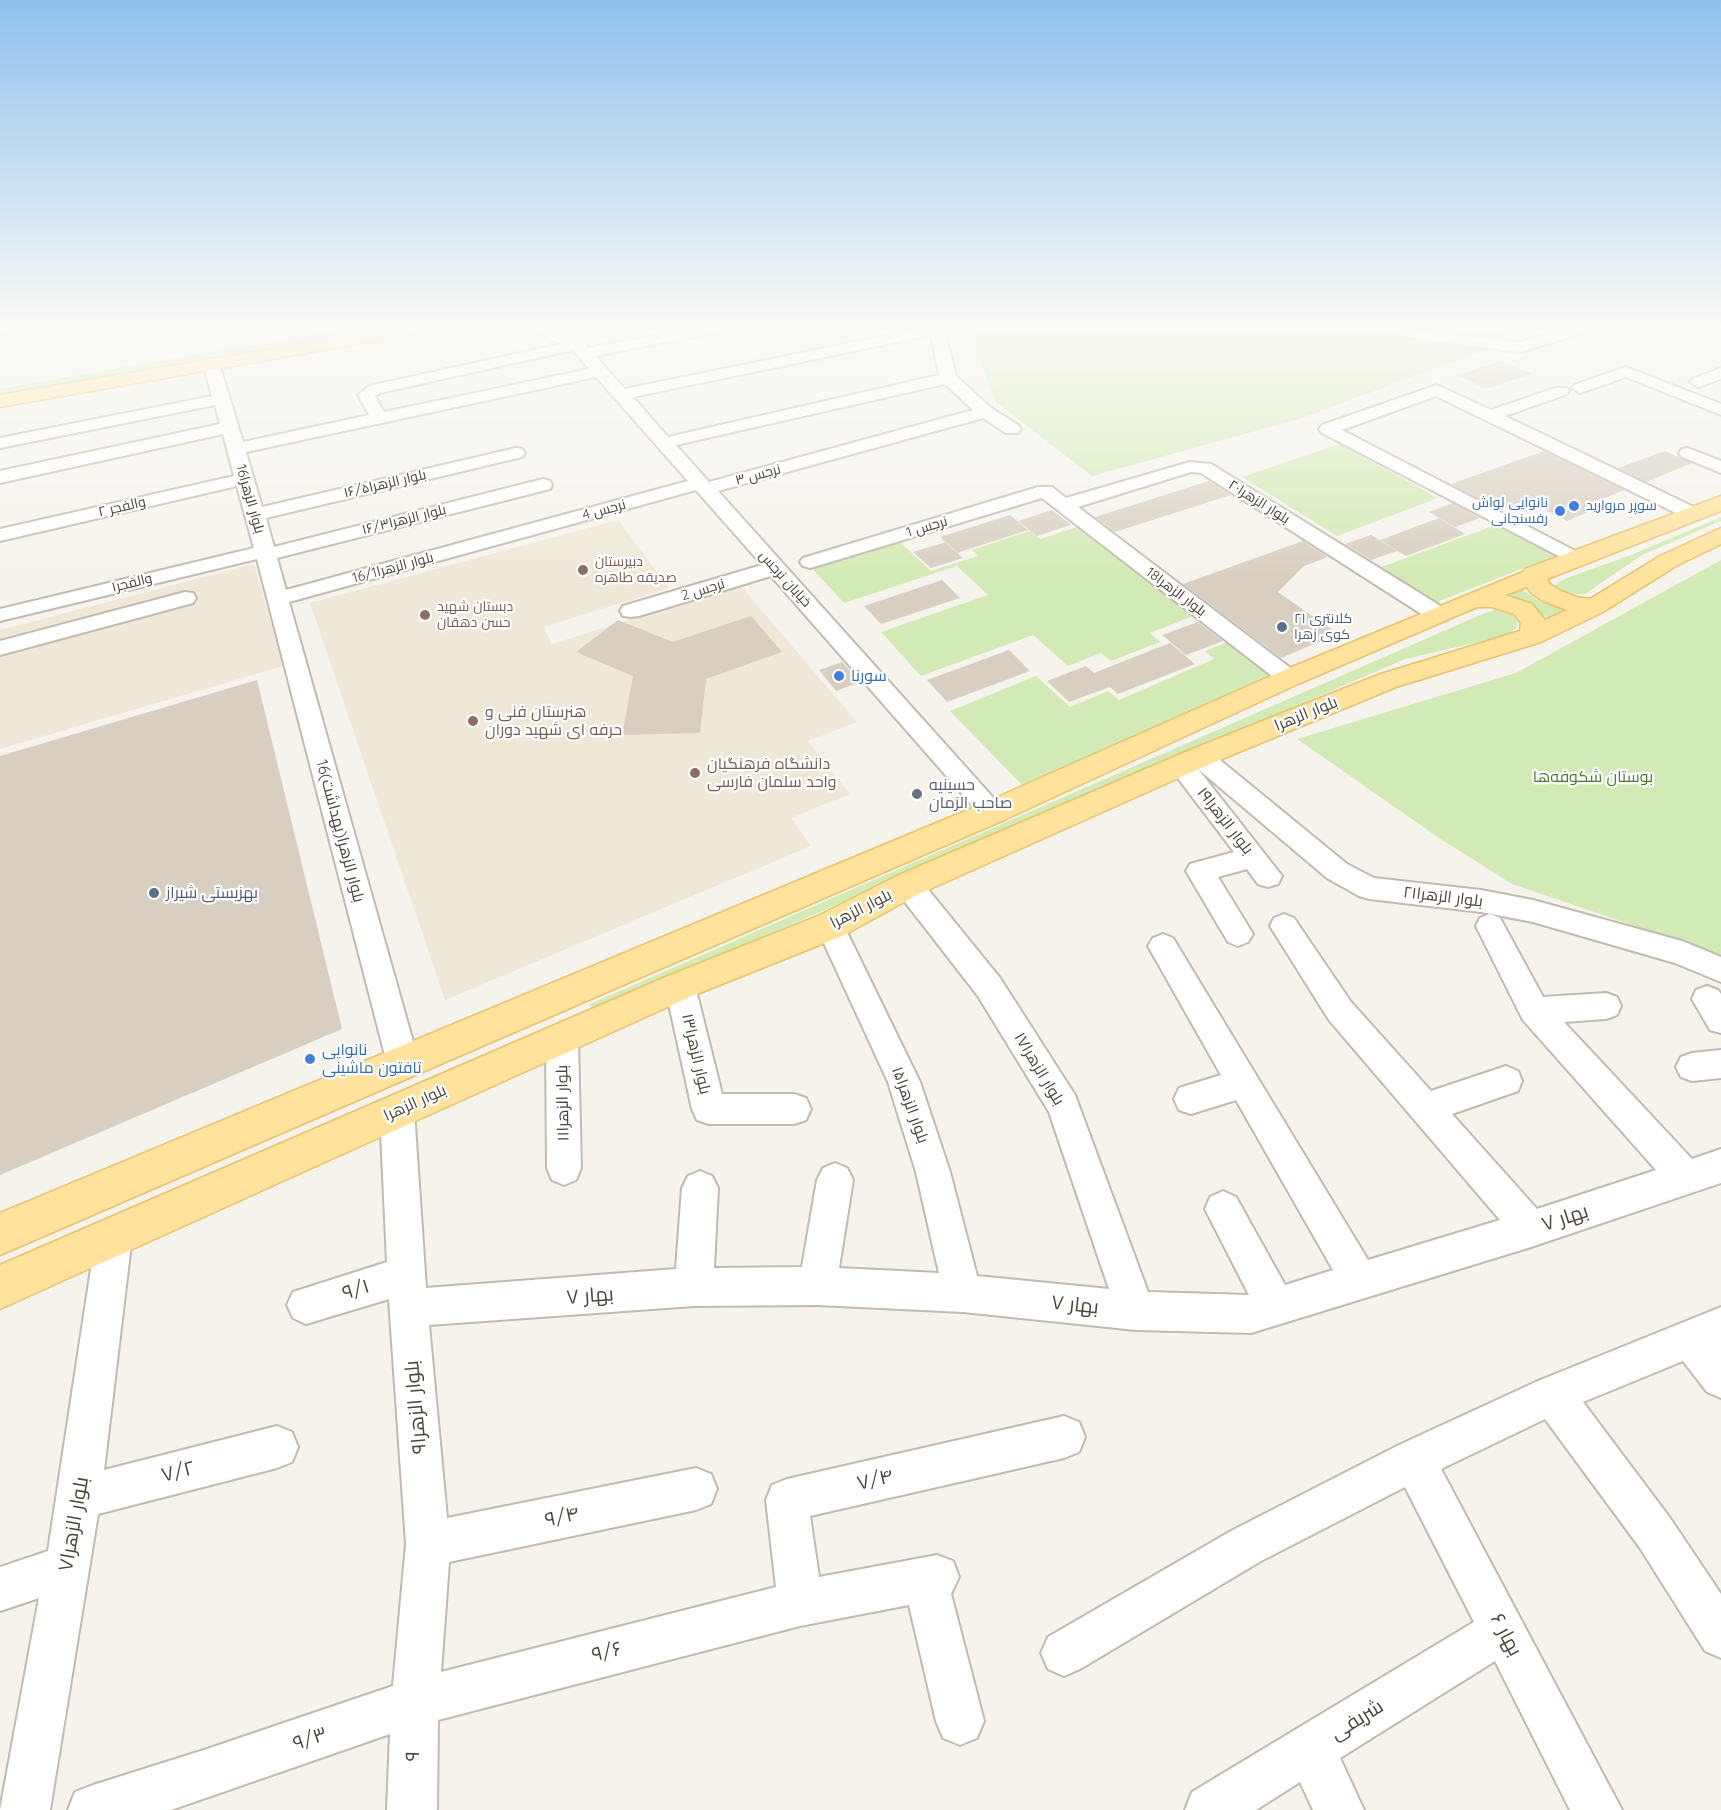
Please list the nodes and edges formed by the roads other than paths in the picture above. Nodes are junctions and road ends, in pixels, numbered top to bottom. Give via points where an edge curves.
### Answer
1 (153, 412) edge
2 (225, 412) edge
3 (376, 412) edge
4 (409, 412) edge
5 (637, 412) edge
6 (797, 412) edge
7 (983, 412) edge
8 (985, 412) edge
9 (1374, 412) edge
10 (1483, 412) edge
11 (1500, 412) edge
12 (1490, 416) junction
13 (379, 418) junction
14 (229, 427) junction
15 (1012, 429) dead end
16 (0, 443) edge
17 (664, 443) junction
18 (235, 449) junction
19 (516, 453) dead end
20 (1688, 453) dead end
21 (1721, 468) edge
22 (0, 477) edge
23 (244, 479) junction
24 (543, 485) dead end
25 (703, 486) junction
26 (1045, 491) joint
27 (1721, 502) edge
28 (1063, 505) junction
29 (1693, 514) junction
30 (255, 515) junction
31 (0, 535) edge
32 (1721, 535) edge
33 (508, 536) joint
34 (265, 553) junction
35 (1576, 559) junction
36 (810, 562) dead end
37 (776, 568) junction
38 (1533, 574) junction
39 (185, 598) dead end
40 (277, 599) junction
41 (1474, 599) junction
42 (1594, 607) junction
43 (632, 611) dead end
44 (0, 615) edge
45 (1439, 615) junction
46 (1532, 636) junction
47 (0, 648) edge
48 (1289, 678) junction
49 (1190, 761) junction
50 (993, 812) junction
51 (908, 885) junction
52 (830, 926) junction
53 (1284, 926) dead end
54 (1490, 926) dead end
55 (1238, 934) dead end
56 (1163, 946) dead end
57 (1721, 969) edge
58 (680, 986) junction
59 (576, 989) junction
60 (1606, 1006) dead end
61 (1534, 1011) junction
62 (574, 1034) junction
63 (404, 1063) junction
64 (1506, 1081) dead end
65 (1243, 1083) junction
66 (1191, 1099) dead end
67 (794, 1108) dead end
68 (1425, 1108) junction
69 (397, 1111) junction
70 (1721, 1166) edge
71 (564, 1168) dead end
72 (1686, 1178) junction
73 (836, 1180) dead end
74 (700, 1188) dead end
75 (1223, 1209) dead end
76 (1531, 1229) junction
77 (0, 1234) edge
78 (114, 1236) junction
79 (1360, 1281) junction
80 (818, 1286) junction
81 (0, 1287) edge
82 (694, 1287) junction
83 (407, 1291) junction
84 (963, 1293) junction
85 (306, 1305) dead end
86 (1276, 1307) junction
87 (1136, 1311) junction
88 (1705, 1332) edge
89 (1721, 1378) edge
90 (1552, 1395) junction
91 (1064, 1437) dead end
92 (277, 1447) dead end
93 (1414, 1460) junction
94 (696, 1489) dead end
95 (79, 1497) junction
96 (428, 1544) junction
97 (66, 1567) junction
98 (0, 1589) edge
99 (800, 1603) junction
100 (1503, 1630) junction
101 (1721, 1635) edge
102 (1064, 1653) dead end
103 (415, 1702) junction
104 (960, 1721) dead end
105 (1310, 1749) junction
106 (25, 1810) edge
107 (93, 1810) edge
108 (412, 1810) edge
109 (1210, 1810) edge
110 (1339, 1810) edge
111 (1597, 1810) edge

1 - 16 street
2 - 14 street, 16بلوار الزهرا
3 - 13 street
4 - 13 street
5 - 17 street, خیابان نرجس
6 - 17 street
7 - 25 street, نرجس ۳
8 - 15 street
9 - 35 street via 1328,429
10 - 12 street
11 - 12 street
12 - 29 street
13 - 18 street
14 - 18 street, 16بلوار الزهرا
14 - 22 street
17 - 25 street, خیابان نرجس
18 - 23 street, 16بلوار الزهرا
19 - 30 street, بلوار الزهرا۱۶/۵
20 - 21 street
23 - 30 street, 16بلوار الزهرا
23 - 31 street, والفجر ۲
24 - 34 street, بلوار الزهرا۱۶/۳
25 - 33 street, 4 نرجس
25 - 37 street, خیابان نرجس
26 - 28 street, 18بلوار الزهرا
26 - 36 street, 1 نرجس
27 - 29 main road
28 - 45 street, بلوار الزهرا۲۰ via 1190,467 1205,468
28 - 48 street, 18بلوار الزهرا
29 - 35 main road
30 - 34 street, 16بلوار الزهرا
32 - 42 main road, بلوار الزهرا via 1668,561
33 - 40 street, بلوار الزهرا16/1
34 - 40 street, 16بلوار الزهرا
34 - 44 street, والفجر۱
35 - 38 main road
37 - 43 street, 2 نرجس
37 - 50 street, خیابان نرجس
38 - 41 main road
38 - 42 main road via 1540,588 1552,596
39 - 47 street
40 - 63 street, 16بلوار الزهرا(بهداشت)
41 - 45 main road
41 - 46 main road via 1494,600 1523,609 1534,622
42 - 46 main road, بلوار الزهرا
45 - 48 main road
46 - 49 main road, بلوار الزهرا via 1387,681
48 - 50 main road
49 - 51 main road, بلوار الزهرا
49 - 55 street, بلوار الزهرا۱۹ via 1261,866 1200,871
49 - 57 street, بلوار الزهرا۲۱ via 1337,871 1369,888 1533,910 1682,953
50 - 59 main road
51 - 52 main road, بلوار الزهرا
51 - 87 street, بلوار الزهرا۱۷ via 989,987 1063,1106
52 - 58 main road, بلوار الزهرا
52 - 84 street, بلوار الزهرا۱۵ via 904,1082 933,1172
53 - 68 street via 1340,1011
54 - 61 street
56 - 65 street
58 - 62 main road, بلوار الزهرا
58 - 67 street, بلوار الزهرا۱۳ via 709,1109
59 - 62 main road
59 - 63 main road
60 - 61 street
61 - 72 street
62 - 69 main road, بلوار الزهرا
62 - 71 street, بلوار الزهرا۱۱
63 - 77 main road
64 - 68 street
65 - 66 street
65 - 79 street
68 - 76 street
69 - 78 main road, بلوار الزهرا
69 - 83 street, بلوار الزهرا۹
70 - 72 street, بهار ۷
72 - 76 street, بهار ۷
73 - 80 street
74 - 82 street
75 - 86 street
76 - 79 street, بهار ۷
78 - 81 main road, بلوار الزهرا
78 - 95 street, بلوار الزهرا۷
79 - 86 street, بهار ۷
80 - 82 street, بهار ۷
80 - 84 street, بهار ۷
82 - 83 street, بهار ۷
83 - 85 street, ۹/۱
83 - 96 street, بلوار الزهرا۹
84 - 87 street, بهار ۷
86 - 87 street, بهار ۷ via 1251,1314
88 - 89 street
88 - 90 street
90 - 93 street
90 - 101 street via 1655,1533
91 - 99 street, ۷/۴ via 787,1500
92 - 95 street, ۷/۲
93 - 100 street, بهار ۶
93 - 102 street via 1246,1546
94 - 96 street, ۹/۴
95 - 97 street, بلوار الزهرا۷
96 - 103 street, بلوار الزهرا۹
97 - 98 street
97 - 106 street, بلوار الزهرا۷
99 - 103 street, ۹/۶
99 - 104 street, ۹/۶ via 931,1579
100 - 105 street, شریفی
100 - 111 street, بهار ۶
103 - 107 street, ۹/۳
103 - 108 street, ۹
105 - 109 street, شریفی
105 - 110 street

